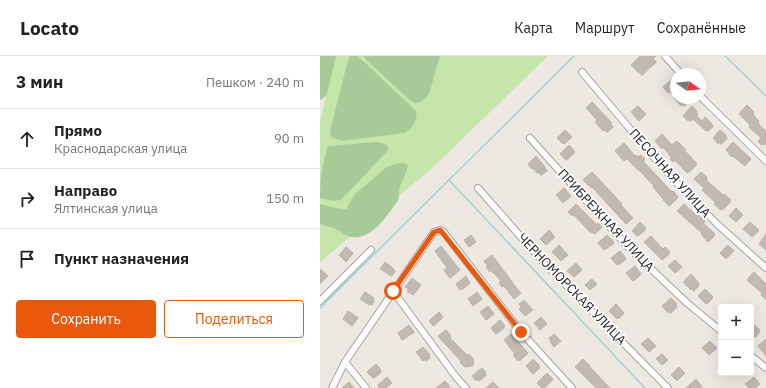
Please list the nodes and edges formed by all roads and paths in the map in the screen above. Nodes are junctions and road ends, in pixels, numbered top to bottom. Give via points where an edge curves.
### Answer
1 (665, 56) edge
2 (676, 68) edge
3 (582, 72) dead end
4 (706, 102) edge
5 (530, 138) dead end
6 (766, 161) edge
7 (478, 188) dead end
8 (371, 250) dead end
9 (766, 268) edge
10 (393, 291) junction
11 (320, 301) edge
12 (718, 329) edge
13 (754, 358) edge
14 (345, 362) junction
15 (766, 368) edge
16 (332, 388) edge
17 (366, 388) edge
18 (466, 388) edge
19 (572, 388) edge
20 (668, 388) edge

1 - 2 street
3 - 9 street, ПЕСОЧНАЯ УЛИЦА via 668,174 717,224
4 - 6 street
5 - 12 street, ПРИБРЕЖНАЯ УЛИЦА via 627,246
7 - 20 street, ЧЕРНОМОРСКАЯ УЛИЦА via 544,263
8 - 11 street
10 - 14 street
10 - 18 street
10 - 19 street via 434,232 440,230 521,332
13 - 15 street
14 - 16 street
14 - 17 street

